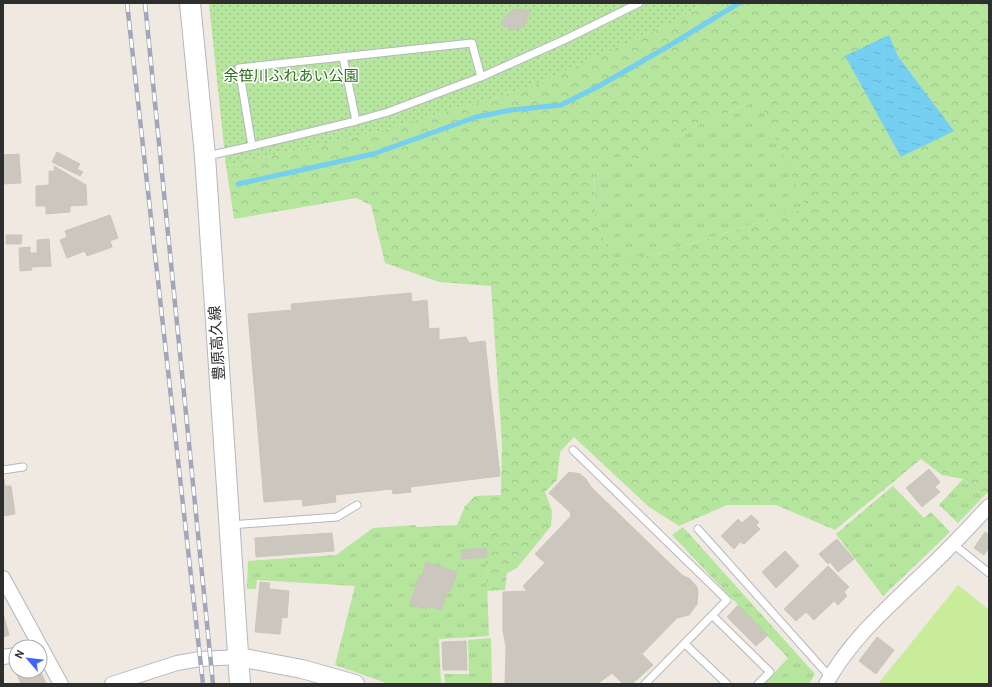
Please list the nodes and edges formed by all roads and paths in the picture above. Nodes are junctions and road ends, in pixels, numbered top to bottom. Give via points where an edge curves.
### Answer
1 (190, 3) edge
2 (639, 3) edge
3 (343, 57) junction
4 (481, 77) junction
5 (356, 121) junction
6 (252, 146) junction
7 (205, 156) junction
8 (573, 450) dead end
9 (23, 467) dead end
10 (3, 470) edge
11 (357, 505) dead end
12 (989, 506) edge
13 (230, 525) junction
14 (698, 529) dead end
15 (953, 544) junction
16 (989, 573) edge
17 (3, 578) edge
18 (713, 616) junction
19 (35, 639) edge
20 (685, 644) junction
21 (239, 657) junction
22 (48, 661) edge
23 (828, 680) edge
24 (62, 684) edge
25 (112, 684) edge
26 (240, 684) edge
27 (355, 684) edge
28 (645, 684) edge
29 (727, 684) edge
30 (758, 684) edge

1 - 7 main road, 豊原高久線
2 - 4 lane
3 - 4 lane via 472,43
3 - 5 lane
3 - 6 lane via 239,68
4 - 5 lane via 388,112
5 - 6 lane
6 - 7 lane
7 - 13 main road, 豊原高久線
8 - 18 lane via 727,600
9 - 10 lane
11 - 13 lane via 337,517
12 - 15 street
13 - 21 main road, 豊原高久線
14 - 23 lane
15 - 16 lane
15 - 23 street via 863,632
17 - 19 street
18 - 20 lane
18 - 30 lane via 770,672
20 - 28 lane
20 - 29 lane
21 - 25 street via 177,663
21 - 26 main road, 豊原高久線
21 - 27 street via 302,669
22 - 24 street

